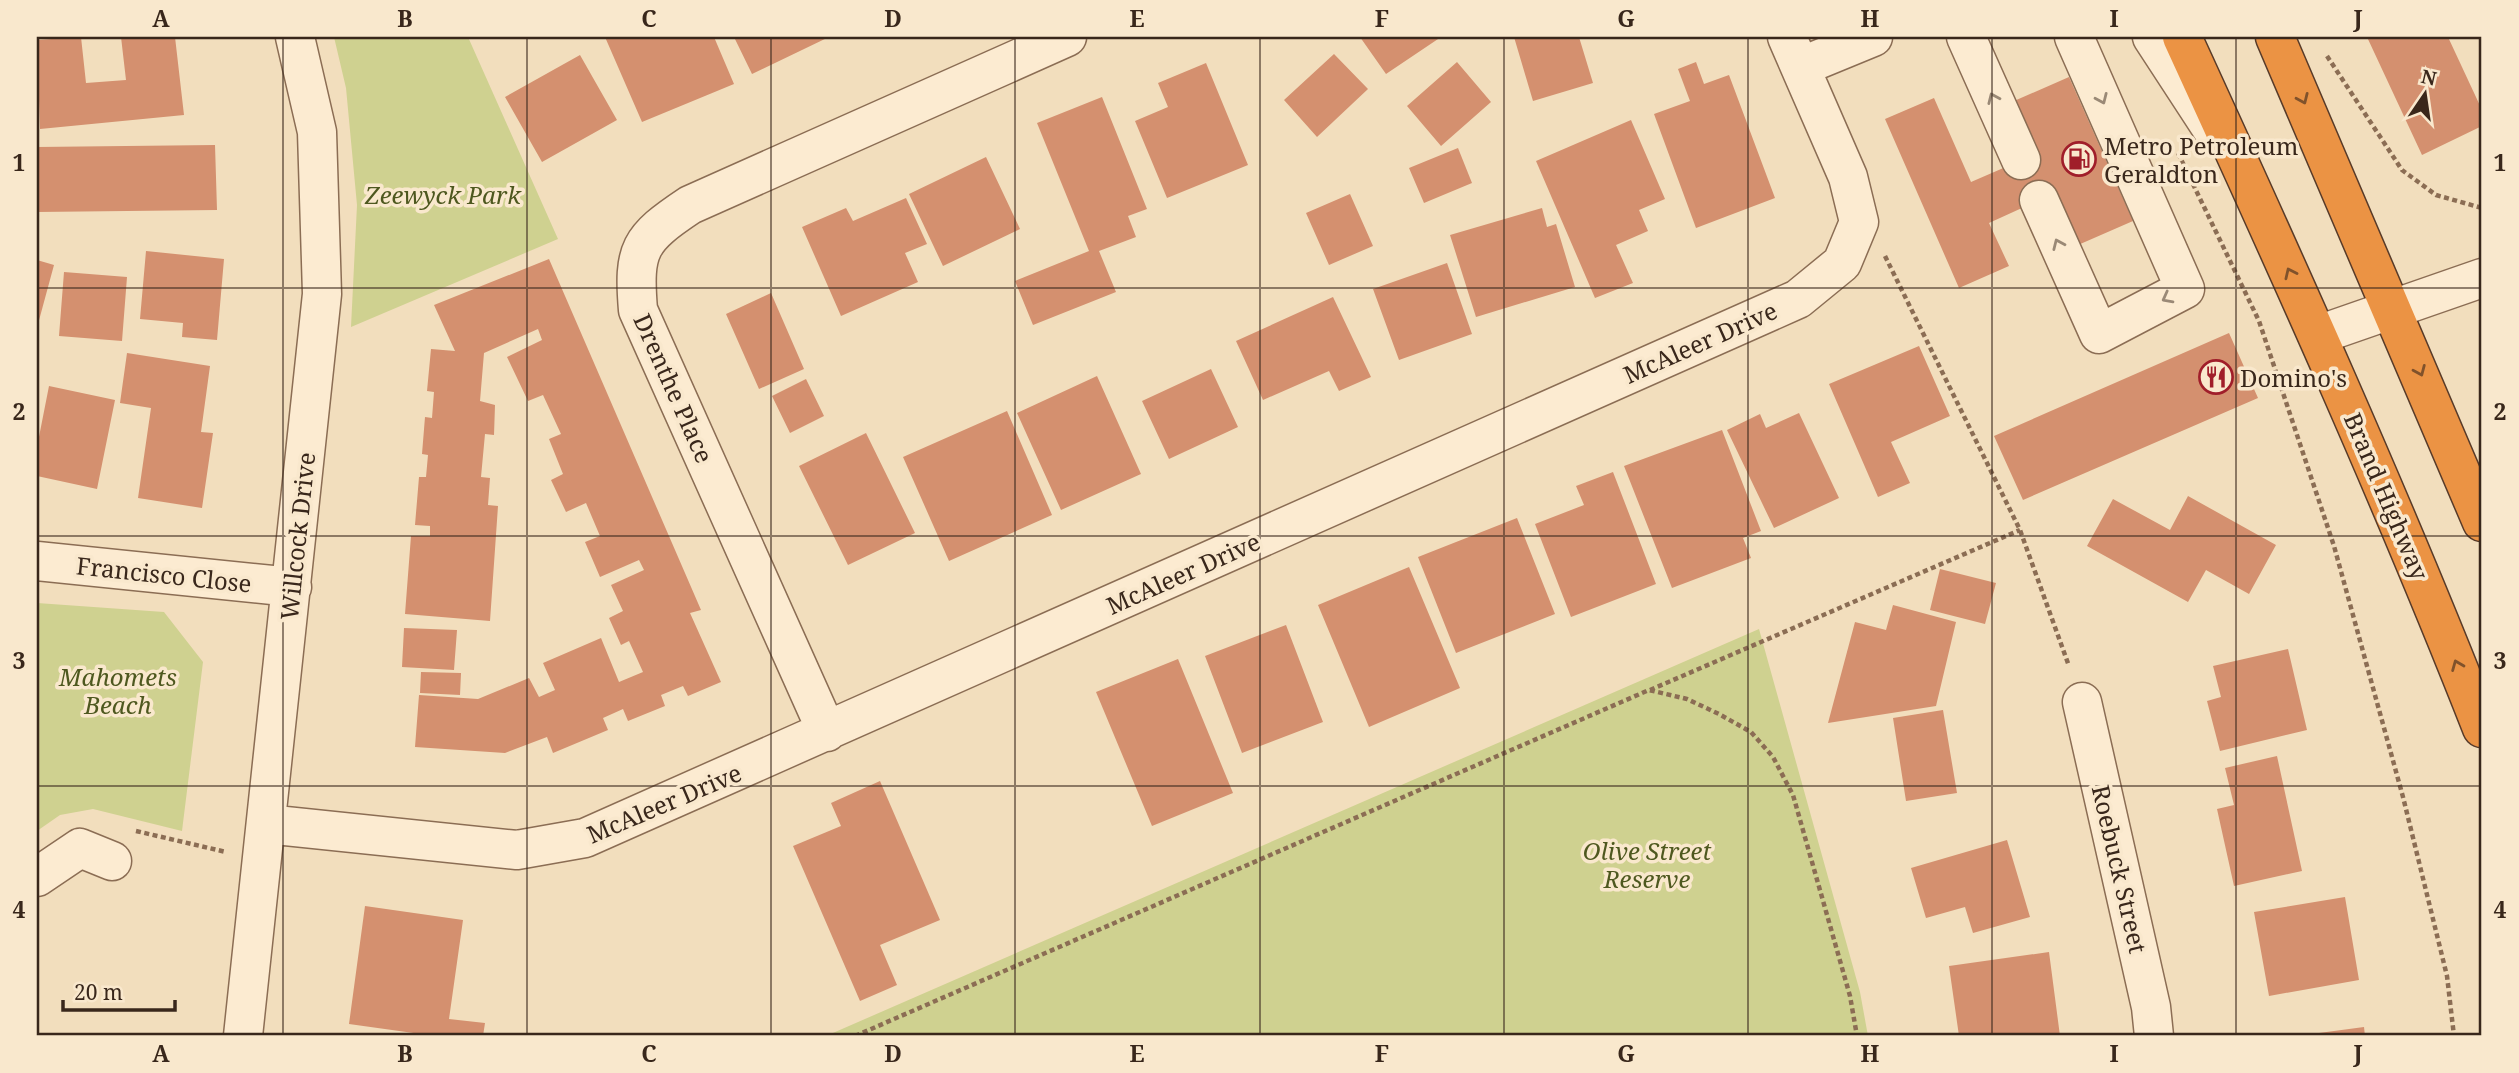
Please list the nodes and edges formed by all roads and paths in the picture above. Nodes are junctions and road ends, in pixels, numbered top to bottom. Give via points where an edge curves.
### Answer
1 (295, 37) edge
2 (1067, 37) edge
3 (1966, 37) edge
4 (2074, 37) edge
5 (2152, 37) edge
6 (2182, 37) edge
7 (2275, 37) edge
8 (1863, 39) edge
9 (1793, 52) edge
10 (2326, 53) dead end
11 (2175, 145) dead end
12 (2021, 160) dead end
13 (2250, 186) junction
14 (2039, 200) dead end
15 (2482, 208) edge
16 (1889, 261) dead end
17 (2482, 278) edge
18 (2393, 308) junction
19 (2318, 335) junction
20 (2482, 522) edge
21 (2020, 530) junction
22 (37, 561) edge
23 (292, 587) junction
24 (1649, 690) junction
25 (2082, 702) joint
26 (2482, 729) edge
27 (827, 732) junction
28 (266, 824) junction
29 (112, 861) dead end
30 (37, 877) edge
31 (243, 1036) edge
32 (855, 1036) edge
33 (1857, 1036) edge
34 (2154, 1036) edge
35 (2454, 1036) edge

1 - 23 street, Willcock Drive via 317,132 322,294
2 - 27 street, Drenthe Place via 690,205 653,229 635,267 638,310
12 -> 3 street
4 -> 14 street via 2185,289 2099,334
5 - 13 street
6 - 13 highway, Brand Highway
7 -> 18 highway
8 - 9 street
9 - 27 street, McAleer Drive via 1849,177 1859,222 1842,263 1798,299
10 - 15 path via 2402,170 2436,195
11 - 35 path via 2259,321 2334,546 2422,874 2446,976
19 -> 13 highway, Brand Highway
16 - 21 path
17 - 18 street
18 - 19 street
18 -> 20 highway
26 -> 19 highway, Brand Highway via 2416,561
21 - 24 path
21 - 25 path
22 - 23 street, Francisco Close
23 - 28 street, Willcock Drive
24 - 32 path
24 - 33 path via 1687,699 1719,714 1751,732 1773,757 1793,795 1850,996
25 - 34 street, Roebuck Street
27 - 28 street, McAleer Drive via 585,838 517,850
28 - 31 street, Willcock Drive
29 - 30 street via 80,848

